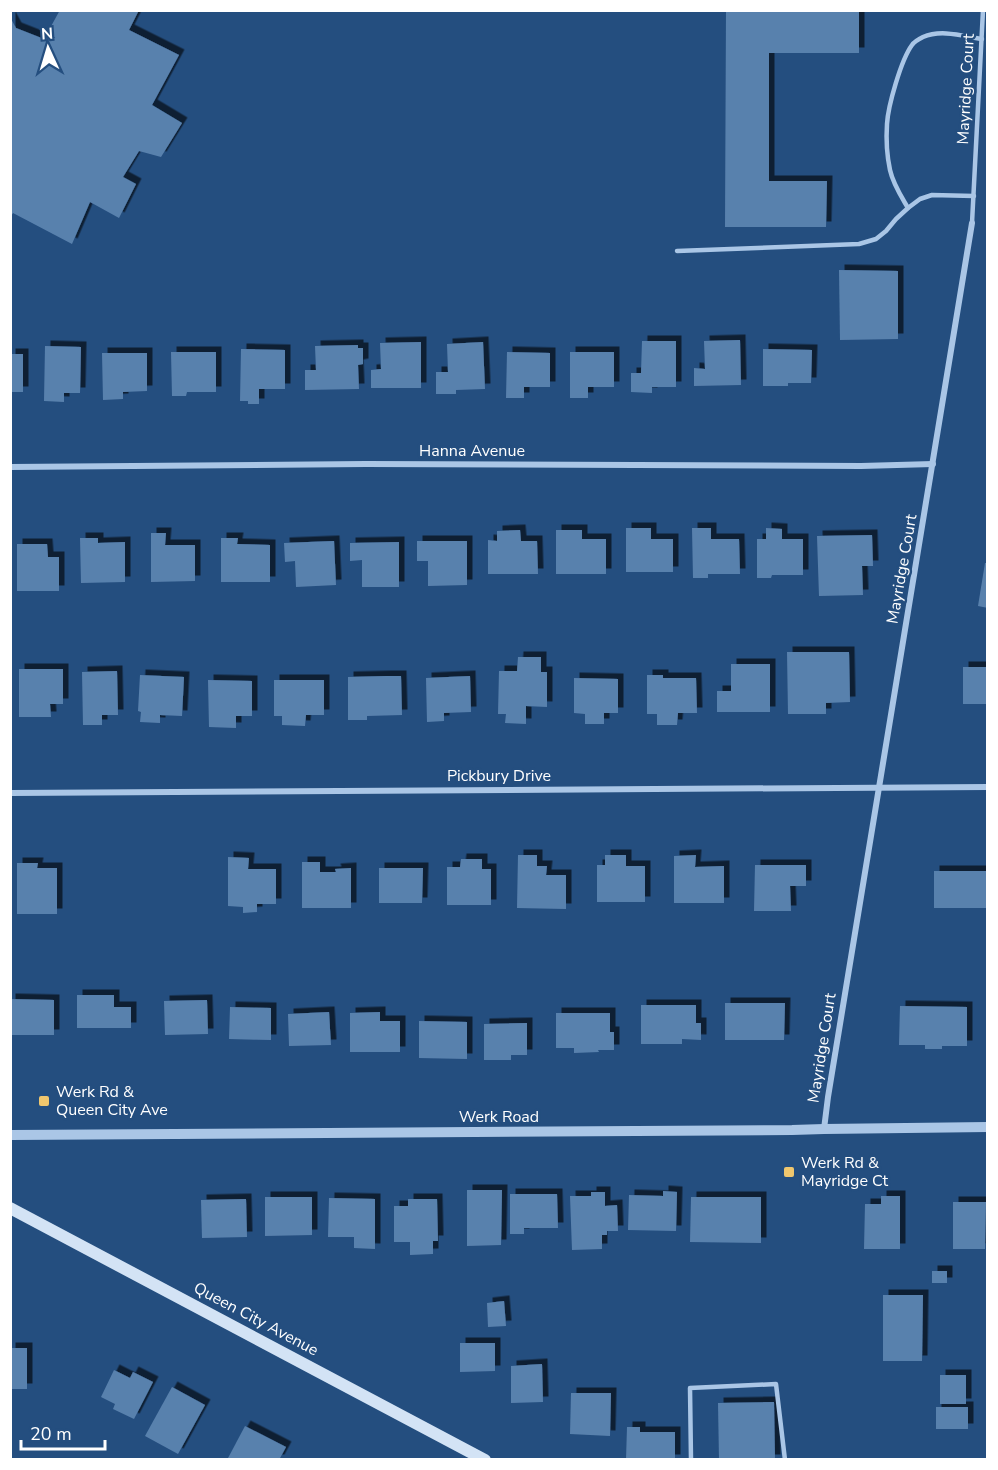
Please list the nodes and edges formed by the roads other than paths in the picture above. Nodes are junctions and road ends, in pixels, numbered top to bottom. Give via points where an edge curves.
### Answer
1 (983, 10) edge
2 (982, 39) junction
3 (974, 196) junction
4 (908, 208) junction
5 (972, 223) joint
6 (677, 251) dead end
7 (933, 464) junction
8 (10, 467) edge
9 (879, 787) junction
10 (987, 787) edge
11 (10, 793) edge
12 (987, 1127) edge
13 (824, 1129) junction
14 (10, 1135) edge
15 (10, 1208) edge
16 (486, 1460) edge
17 (691, 1460) edge
18 (785, 1460) edge

1 - 2 lane, Mayridge Court
2 - 3 lane, Mayridge Court
2 - 4 lane via 932,34 912,45 903,63 887,124 891,173
3 - 4 lane via 932,195
3 - 5 lane, Mayridge Court
4 - 6 lane via 876,239 859,244
5 - 7 street, Mayridge Court
7 - 8 street, Hanna Avenue
7 - 9 street, Mayridge Court
9 - 10 street, Pickbury Drive
9 - 11 street, Pickbury Drive
9 - 13 street, Mayridge Court
12 - 13 street, Werk Road
13 - 14 street, Werk Road
15 - 16 main road, Queen City Avenue
17 - 18 lane via 690,1388 776,1384

